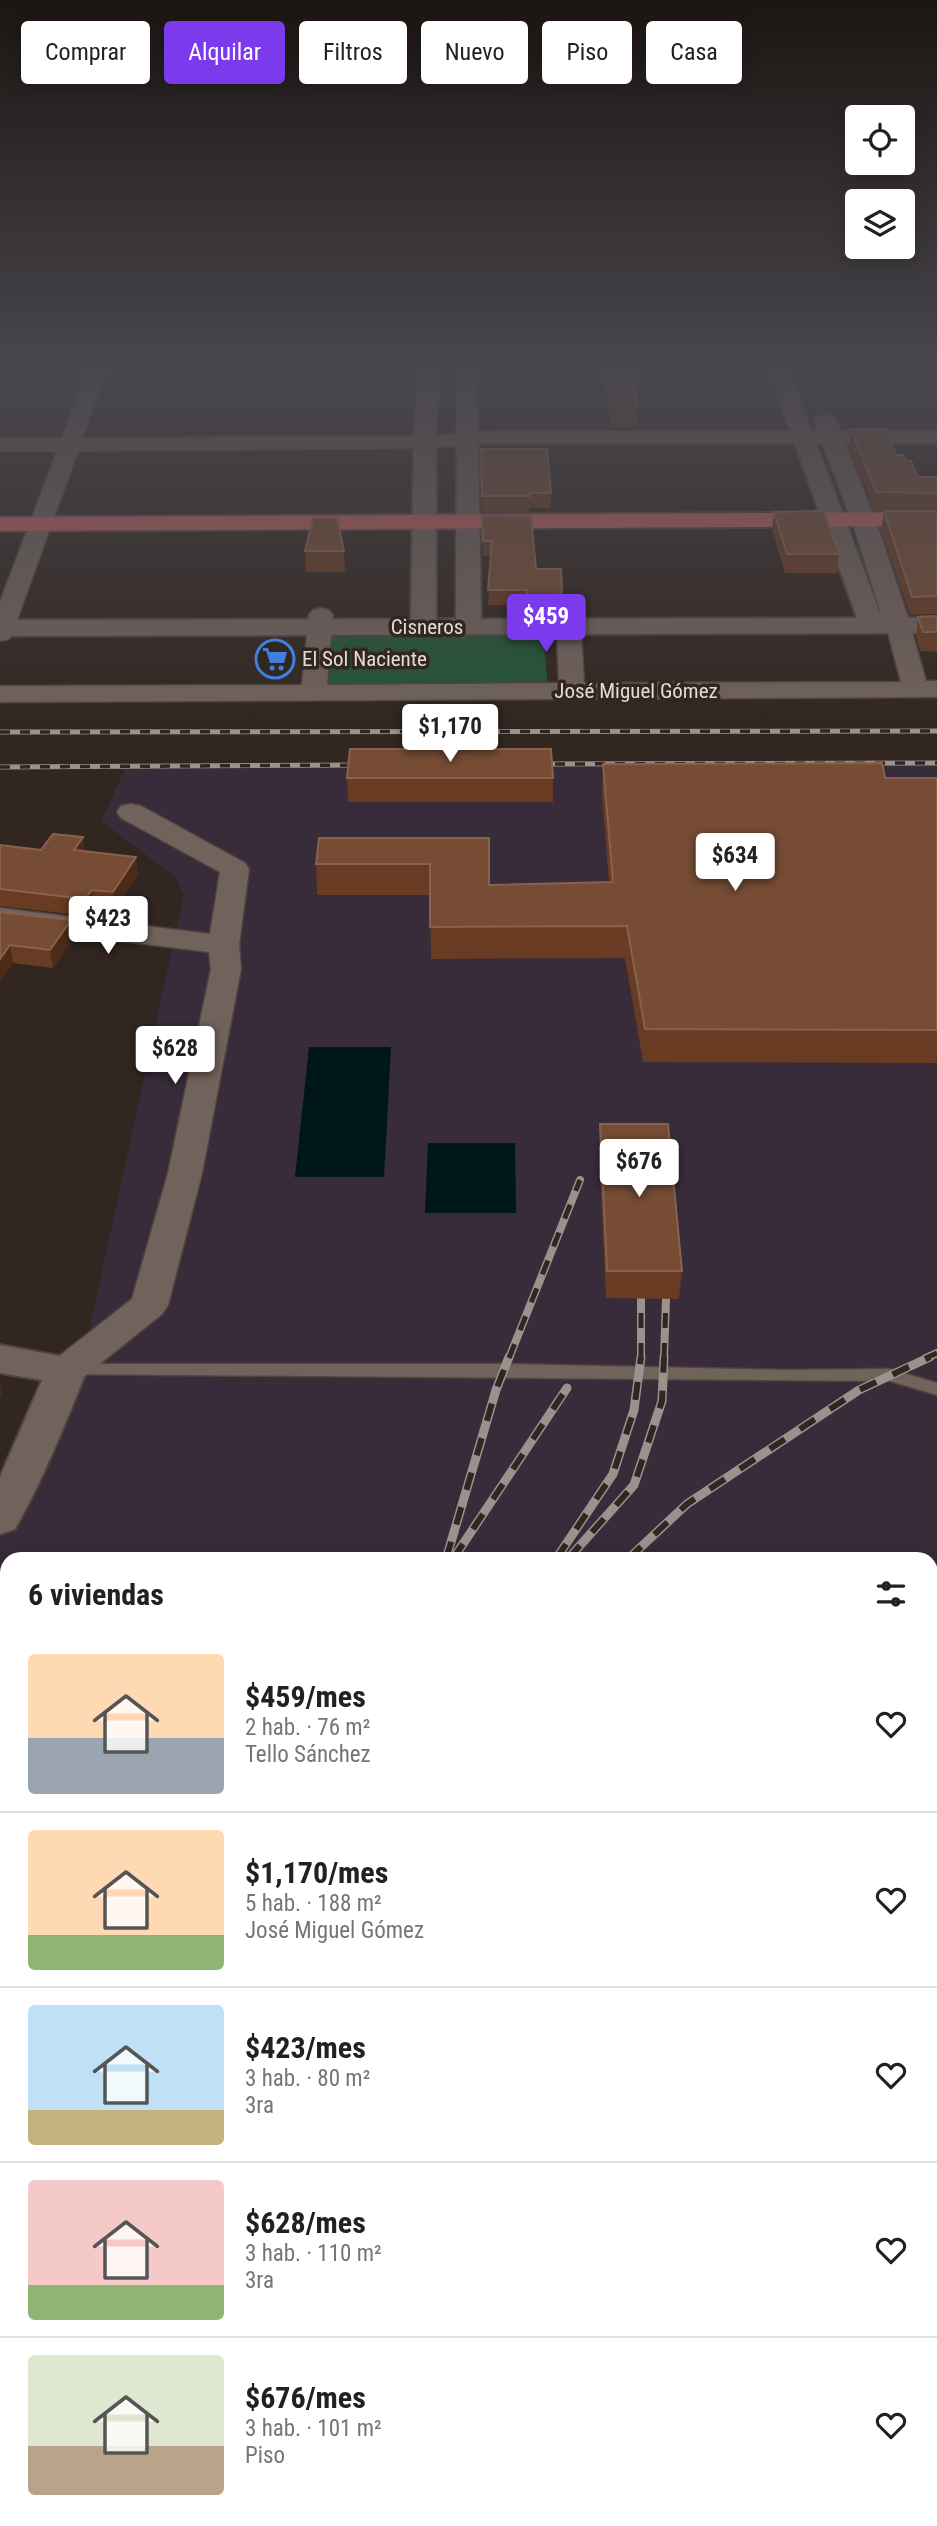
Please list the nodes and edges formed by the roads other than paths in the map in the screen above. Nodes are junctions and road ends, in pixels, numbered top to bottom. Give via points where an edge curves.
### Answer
1 (54, 489) edge
2 (426, 489) edge
3 (466, 489) edge
4 (822, 489) edge
5 (851, 489) edge
6 (833, 519) junction
7 (863, 519) junction
8 (937, 519) edge
9 (466, 521) junction
10 (426, 522) junction
11 (0, 524) edge
12 (41, 524) junction
13 (937, 613) edge
14 (870, 619) junction
15 (897, 619) junction
16 (320, 621) junction
17 (423, 621) junction
18 (567, 621) junction
19 (469, 622) junction
20 (2, 624) edge
21 (937, 625) edge
22 (927, 689) edge
23 (572, 691) junction
24 (314, 693) junction
25 (0, 694) edge
26 (131, 812) dead end
27 (0, 917) edge
28 (224, 945) junction
29 (0, 1359) edge
30 (67, 1370) junction
31 (937, 1389) edge
32 (0, 1518) edge

1 - 12 street
2 - 10 street
3 - 9 street
4 - 6 street
5 - 7 street
6 - 7 highway
6 - 9 highway
6 - 14 street
7 - 8 highway
7 - 15 street
9 - 10 highway
9 - 19 street
10 - 12 highway
10 - 17 street
11 - 12 highway
12 - 20 street
13 - 15 street, Cisneros
14 - 15 street, Cisneros
14 - 18 street, Cisneros
15 - 21 street, Cisneros
15 - 22 street
16 - 17 street, Cisneros
16 - 20 street, Cisneros
16 - 24 street
17 - 19 street, Cisneros
18 - 19 street, Cisneros
18 - 23 street
22 - 23 street, José Miguel Gómez
23 - 24 street, José Miguel Gómez
24 - 25 street, José Miguel Gómez
26 - 28 street via 234,869
27 - 28 street
28 - 30 street via 226,969 185,1173 149,1305
29 - 30 street
30 - 31 lane via 890,1375
30 - 32 street

